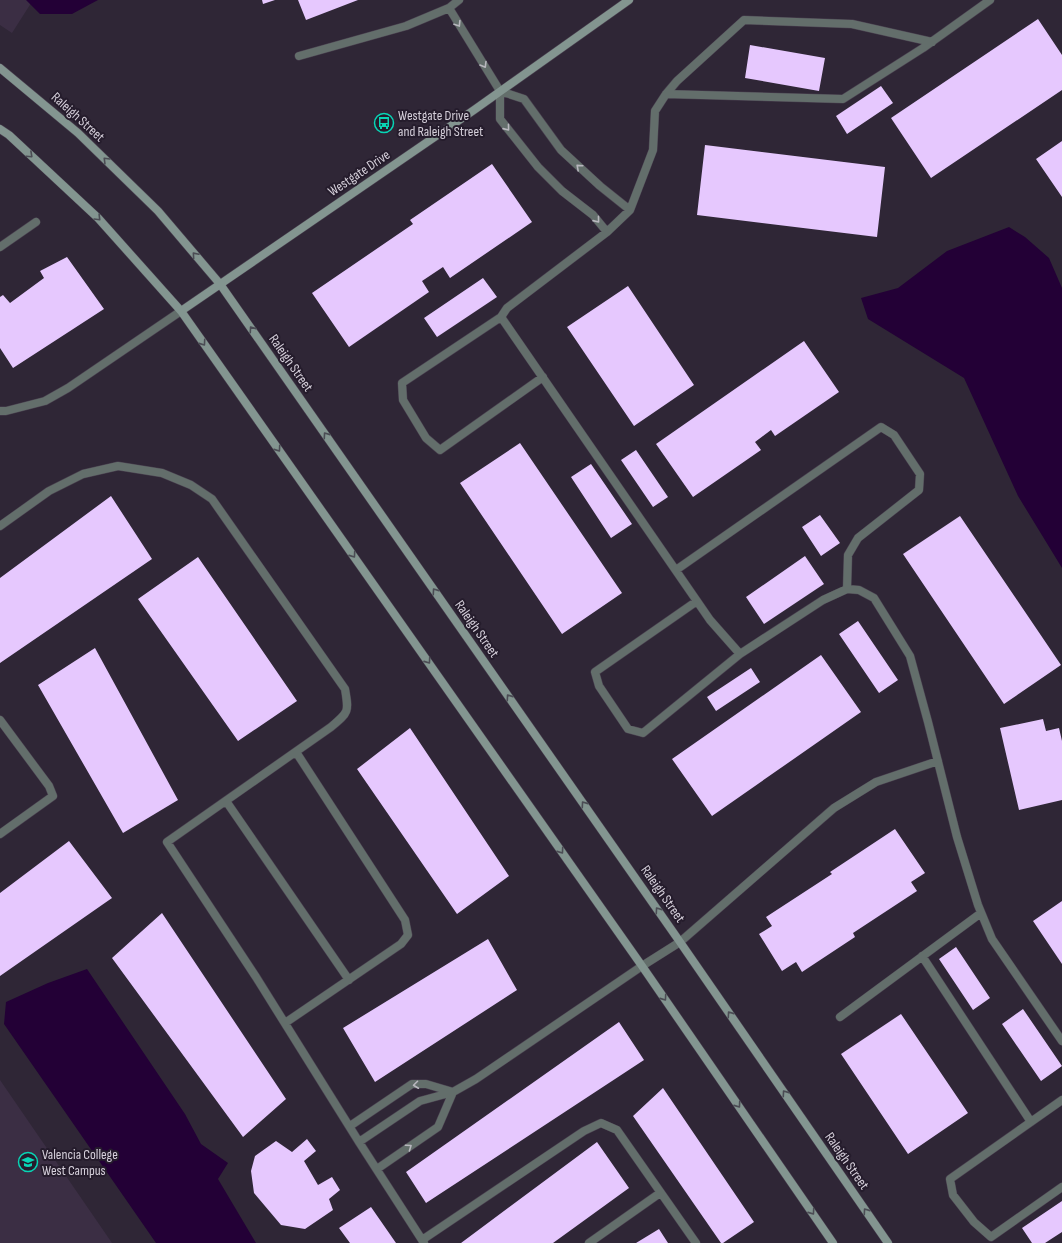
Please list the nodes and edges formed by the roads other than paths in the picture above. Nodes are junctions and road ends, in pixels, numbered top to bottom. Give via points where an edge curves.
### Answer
1 (459, 0) edge
2 (629, 0) edge
3 (990, 0) edge
4 (449, 8) junction
5 (932, 42) junction
6 (299, 56) dead end
7 (0, 68) edge
8 (500, 91) junction
9 (666, 94) junction
10 (0, 129) edge
11 (630, 210) junction
12 (36, 222) dead end
13 (607, 232) junction
14 (0, 247) edge
15 (220, 284) junction
16 (181, 311) junction
17 (501, 317) junction
18 (543, 377) junction
19 (0, 411) edge
20 (0, 526) edge
21 (676, 570) junction
22 (847, 589) junction
23 (697, 601) junction
24 (740, 654) junction
25 (0, 720) edge
26 (296, 752) junction
27 (938, 761) junction
28 (226, 801) junction
29 (0, 834) edge
30 (981, 913) junction
31 (680, 942) junction
32 (922, 956) junction
33 (642, 966) junction
34 (349, 980) junction
35 (840, 1016) dead end
36 (285, 1023) junction
37 (1062, 1041) edge
38 (453, 1092) junction
39 (1062, 1100) edge
40 (1031, 1122) junction
41 (350, 1126) junction
42 (360, 1142) junction
43 (377, 1170) junction
44 (1062, 1187) edge
45 (660, 1193) junction
46 (423, 1241) edge
47 (589, 1243) edge
48 (696, 1243) edge
49 (833, 1243) edge
50 (888, 1243) edge

1 - 4 street
2 - 8 street, Westgate Drive
3 - 5 street
4 - 6 street via 406,26
4 -> 8 street
5 - 9 street via 843,99
5 - 9 street via 852,24 744,20
15 -> 7 street, Raleigh Street via 158,211 78,133
11 -> 8 street via 561,150 524,99
8 -> 13 street via 500,119 538,167 562,191 593,215
8 - 15 street, Westgate Drive
9 - 11 street via 655,111 653,150
10 -> 16 street via 98,218
11 - 13 street
12 - 14 street
13 - 17 street via 507,308
15 - 16 street, Westgate Drive
31 -> 15 street, Raleigh Street
16 - 19 street via 45,401
16 -> 33 street
17 - 18 street
17 - 18 street via 402,383 403,400 426,438 440,450
18 - 21 street
20 - 26 street via 49,491 83,474 118,466 162,473 191,484 212,499 345,688 348,707 344,717
21 - 22 street via 881,427 894,435 920,474 919,490 858,538 848,555
21 - 23 street
22 - 24 street via 823,600
22 - 27 street via 859,590 874,598 910,656
23 - 24 street
23 - 24 street via 595,672 599,686 628,729 643,733
25 - 29 street via 49,786 53,796
26 - 28 street
26 - 34 street via 405,920 408,935 401,944
27 - 30 street via 957,837
27 - 31 street via 876,782 834,808
28 - 34 street
28 - 36 street via 167,842
30 - 32 street
30 - 37 street via 992,939
31 - 33 street
50 -> 31 street, Raleigh Street
32 - 35 street
32 - 40 street
33 - 38 street
33 -> 49 street
34 - 36 street
36 - 41 street
38 -> 41 street via 426,1084 412,1084
38 - 42 street via 420,1100
43 -> 38 street via 438,1127
39 - 40 street
40 - 44 street via 950,1180 953,1195 974,1222 991,1237
41 - 42 street
42 - 43 street
43 - 46 street
45 - 46 street via 616,1130 601,1123 584,1131
45 - 47 street
45 - 48 street

